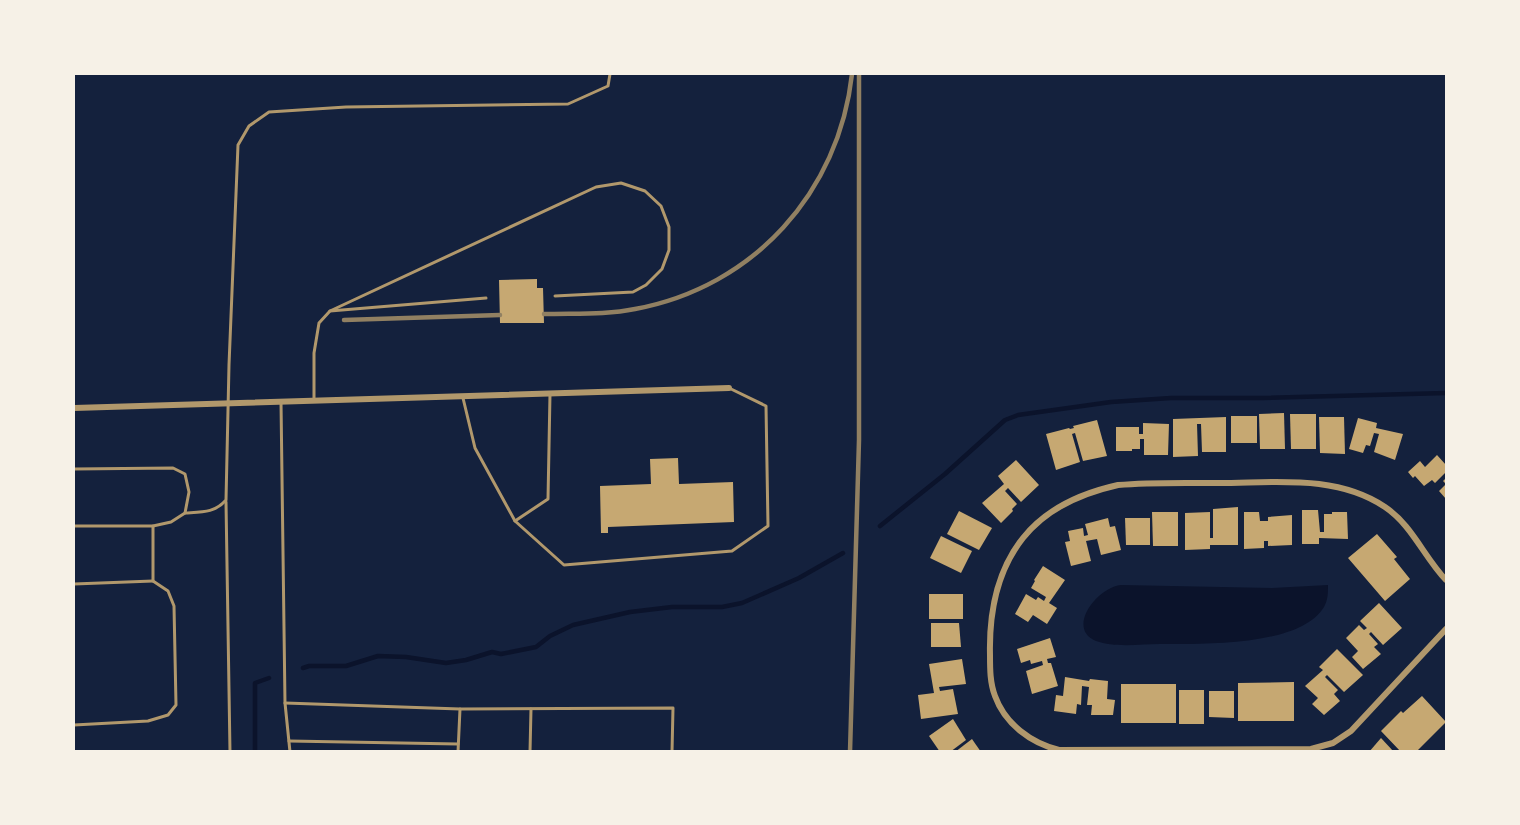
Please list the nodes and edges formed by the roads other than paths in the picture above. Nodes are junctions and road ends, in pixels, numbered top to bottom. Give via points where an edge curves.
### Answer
1 (610, 74) edge
2 (555, 296) dead end
3 (486, 298) dead end
4 (330, 311) junction
5 (729, 388) joint
6 (550, 394) junction
7 (463, 397) junction
8 (314, 401) junction
9 (280, 402) junction
10 (228, 404) junction
11 (74, 408) edge
12 (74, 469) edge
13 (226, 500) junction
14 (185, 513) junction
15 (515, 521) junction
16 (74, 526) edge
17 (153, 526) junction
18 (1446, 580) edge
19 (153, 581) junction
20 (74, 584) edge
21 (1446, 629) edge
22 (285, 703) junction
23 (531, 708) junction
24 (460, 709) junction
25 (74, 725) edge
26 (289, 741) junction
27 (458, 744) junction
28 (230, 752) edge
29 (290, 752) edge
30 (458, 752) edge
31 (530, 752) edge
32 (672, 752) edge

1 - 10 lane via 608,86 568,104 269,112 249,126 238,145
2 - 4 lane via 633,292 646,285 662,269 669,250 669,227 661,206 645,191 621,183 596,187
3 - 4 lane
4 - 8 lane via 319,323 314,353
5 - 6 street
5 - 15 lane via 766,406 768,514 768,526 732,551 564,565
6 - 7 street
6 - 15 lane via 548,499
7 - 8 street
7 - 15 lane via 475,448
8 - 9 street
9 - 10 street
9 - 22 lane
10 - 11 street
10 - 13 lane
12 - 14 lane via 173,468 185,474 189,492
13 - 14 lane via 219,509
13 - 28 lane
14 - 17 lane via 171,522
16 - 17 lane
17 - 19 lane
18 - 21 street via 1394,514 1345,488 1308,483 1118,485 1060,507 1035,526 1015,549 997,589 990,629 990,673 994,696 1006,716 1018,729 1048,747 1072,752 1298,750 1323,747 1351,731
19 - 20 lane
19 - 25 lane via 168,591 174,606 176,705 168,715 148,721
22 - 24 lane
22 - 26 lane
23 - 24 lane
23 - 31 lane
23 - 32 lane via 673,708
24 - 27 lane
26 - 27 lane
26 - 29 lane
27 - 30 lane

